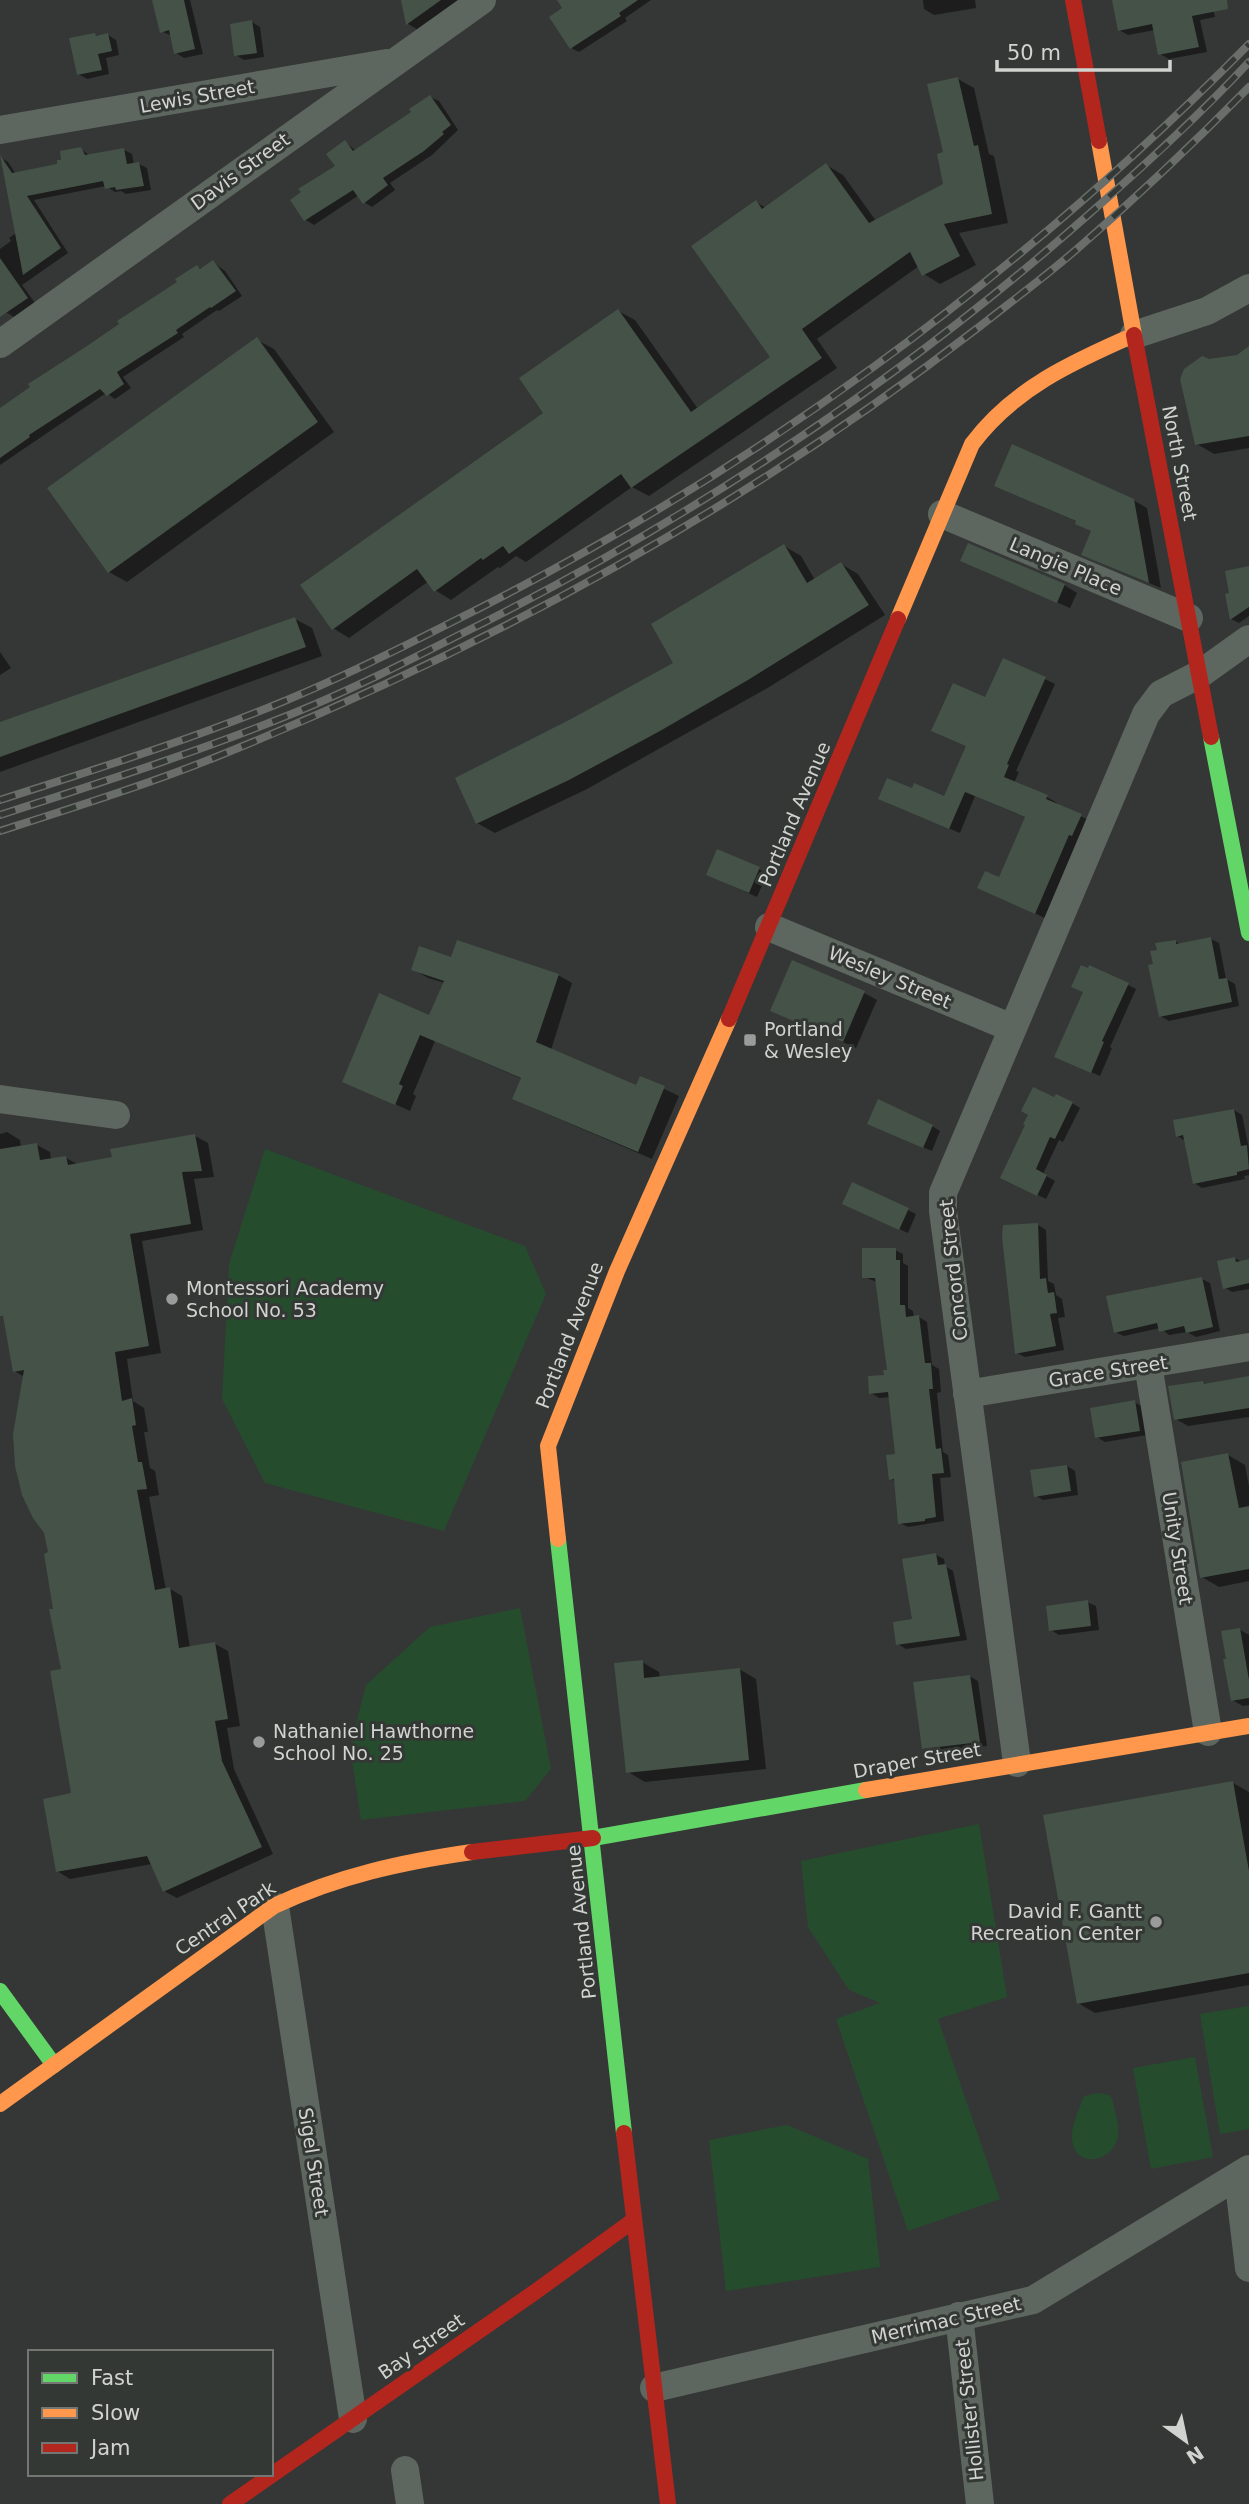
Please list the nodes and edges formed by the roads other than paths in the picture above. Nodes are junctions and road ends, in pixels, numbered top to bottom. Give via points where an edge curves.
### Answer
1 (1073, 0) edge
2 (474, 3) edge
3 (393, 62) junction
4 (0, 130) edge
5 (1249, 288) edge
6 (1134, 335) junction
7 (0, 344) edge
8 (942, 514) junction
9 (1189, 618) junction
10 (1249, 639) edge
11 (1200, 674) junction
12 (769, 927) junction
13 (1249, 933) edge
14 (1012, 1028) junction
15 (0, 1100) edge
16 (116, 1115) dead end
17 (1249, 1347) edge
18 (1149, 1364) junction
19 (967, 1394) junction
20 (1249, 1726) edge
21 (1208, 1732) junction
22 (1017, 1763) junction
23 (593, 1838) junction
24 (275, 1906) junction
25 (0, 1992) edge
26 (54, 2065) junction
27 (0, 2104) edge
28 (1244, 2173) edge
29 (634, 2220) junction
30 (1249, 2268) edge
31 (959, 2316) junction
32 (654, 2388) junction
33 (353, 2419) junction
34 (405, 2470) dead end
35 (273, 2474) edge
36 (271, 2476) edge
37 (230, 2504) edge
38 (410, 2504) edge
39 (667, 2504) edge
40 (980, 2504) edge

1 - 6 main road, North Street
2 - 3 street, Davis Street
3 - 4 street, Lewis Street
3 - 7 street, Davis Street
5 - 6 street via 1207,311
6 - 8 main road, Portland Avenue via 1058,370 989,419 972,444
6 - 9 main road, North Street
8 - 9 street, Langie Place
8 - 12 main road, Portland Avenue
9 - 11 main road, North Street
10 - 11 street, Concord Street
11 - 13 main road, North Street
11 - 14 street, Concord Street via 1161,694 1146,714
12 - 14 street, Wesley Street
12 - 23 main road, Portland Avenue via 636,1224 548,1446
14 - 19 street, Concord Street via 943,1193
15 - 16 street
17 - 18 street, Grace Street
18 - 19 street, Grace Street
18 - 21 street, Unity Street
19 - 22 street, Concord Street
20 - 21 main road, Draper Street
21 - 22 main road, Draper Street
22 - 23 main road, Draper Street
23 - 24 main road, Central Park via 373,1870
23 - 29 main road, Portland Avenue
24 - 26 main road, Central Park
24 - 33 street, Sigel Street
25 - 26 main road
26 - 27 main road, Central Park
28 - 30 street
28 - 31 street, Merrimac Street via 1033,2300
29 - 32 main road, Portland Avenue
29 - 33 main road, Bay Street
31 - 32 street, Merrimac Street
31 - 40 street, Hollister Street
32 - 39 main road, Portland Avenue
33 - 35 main road, Bay Street
34 - 38 street
36 - 37 main road, Bay Street

